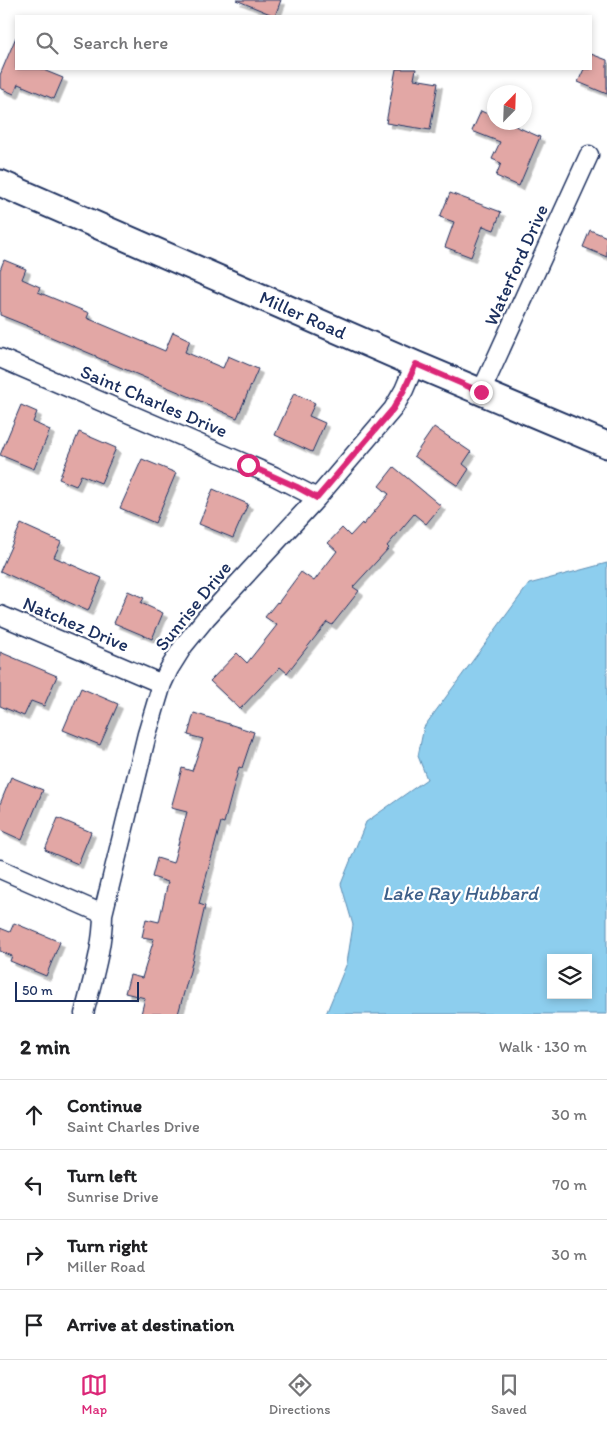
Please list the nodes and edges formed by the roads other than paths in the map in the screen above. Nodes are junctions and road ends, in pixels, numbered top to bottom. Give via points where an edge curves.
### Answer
1 (589, 155) dead end
2 (0, 183) edge
3 (0, 358) edge
4 (416, 364) junction
5 (481, 392) junction
6 (607, 445) edge
7 (317, 498) junction
8 (0, 615) edge
9 (162, 684) junction
10 (0, 869) edge
11 (103, 914) junction
12 (84, 1014) edge

1 - 5 street, Waterford Drive
2 - 4 main road, Miller Road
3 - 7 street, Saint Charles Drive via 274,476
4 - 5 main road, Miller Road
4 - 7 street, Sunrise Drive via 393,409
5 - 6 main road, Miller Road
7 - 9 street, Sunrise Drive via 206,618 184,645
8 - 9 street, Natchez Drive
9 - 11 street, Sunrise Drive
10 - 11 street
11 - 12 street, Sunrise Drive via 101,942

